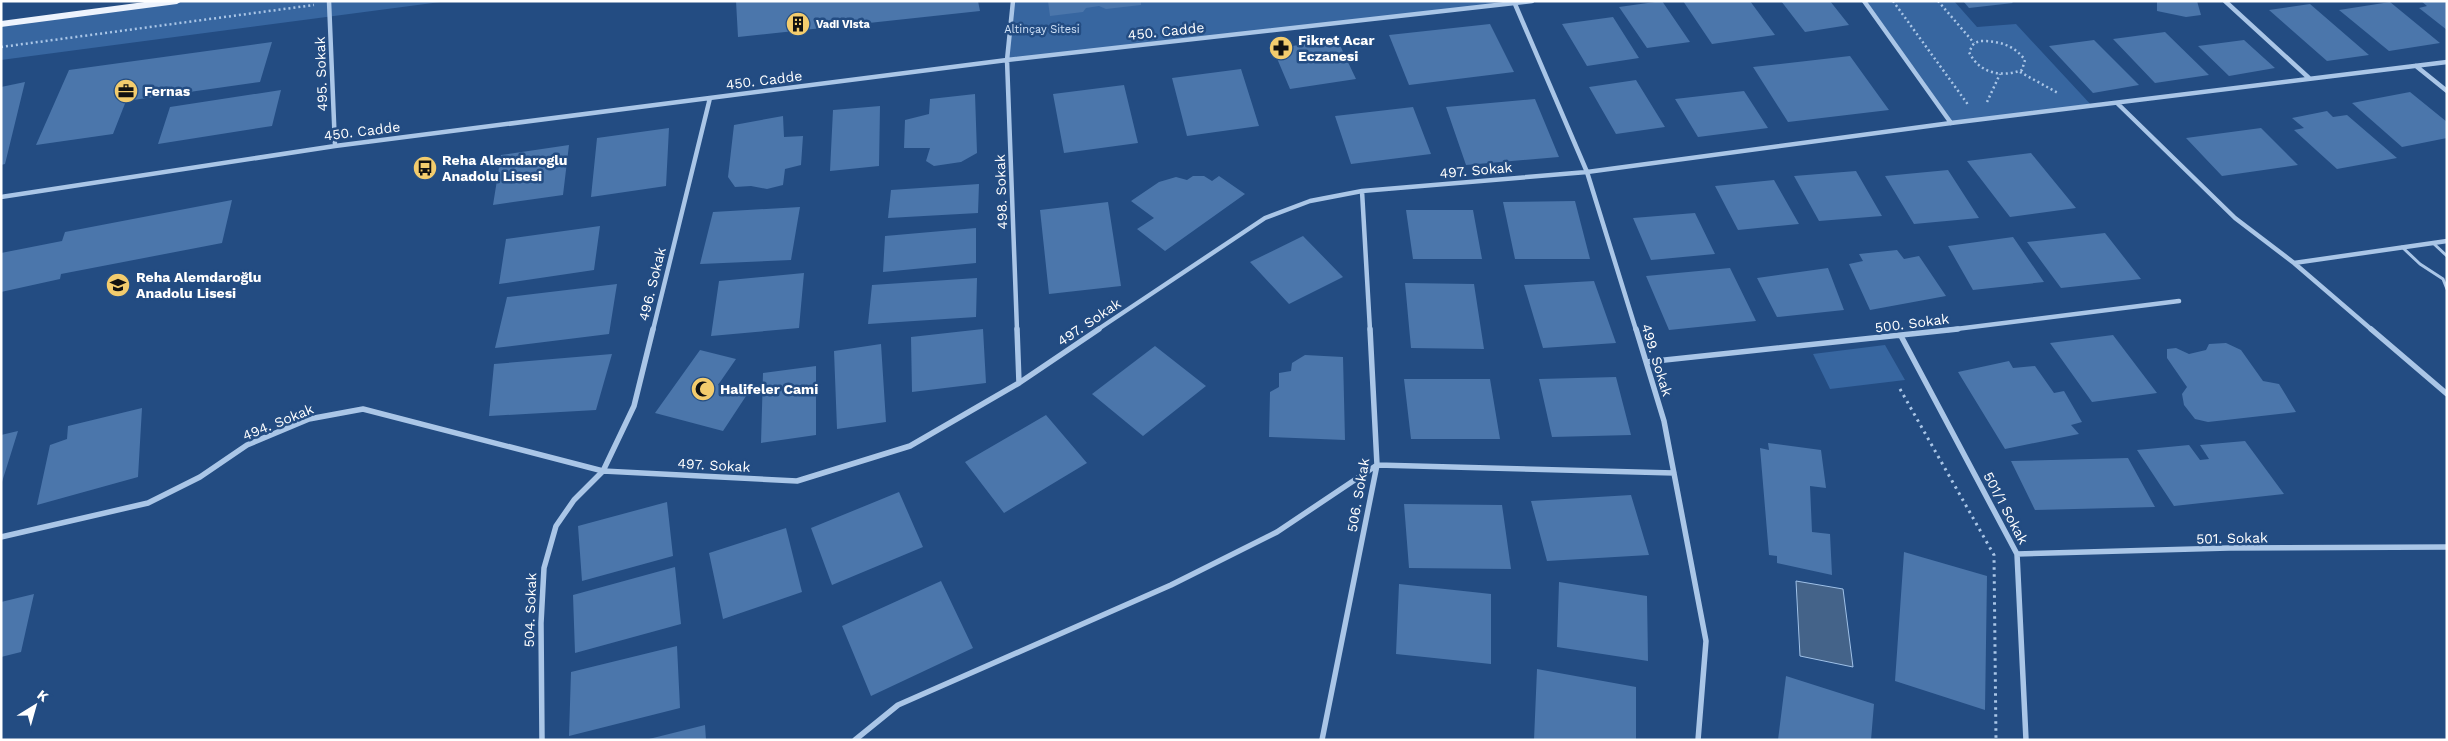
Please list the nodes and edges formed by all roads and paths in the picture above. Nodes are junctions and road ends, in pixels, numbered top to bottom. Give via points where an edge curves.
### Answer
1 (177, 1) edge
2 (1013, 1) edge
3 (1532, 1) edge
4 (1864, 1) edge
5 (1893, 1) edge
6 (1938, 1) edge
7 (2225, 1) edge
8 (329, 2) edge
9 (1514, 4) junction
10 (1, 24) edge
11 (1974, 43) junction
12 (1, 47) edge
13 (1007, 60) junction
14 (2447, 62) edge
15 (2416, 66) junction
16 (2019, 71) junction
17 (2000, 74) junction
18 (2309, 78) junction
19 (2447, 91) edge
20 (710, 98) junction
21 (2117, 103) junction
22 (2085, 108) junction
23 (1979, 120) junction
24 (1951, 123) junction
25 (335, 146) junction
26 (1587, 172) junction
27 (1362, 191) junction
28 (1, 196) edge
29 (2447, 241) edge
30 (2433, 243) junction
31 (2402, 247) junction
32 (2447, 256) edge
33 (2294, 263) junction
34 (2447, 275) edge
35 (2443, 279) junction
36 (2447, 289) edge
37 (2179, 301) dead end
38 (1901, 336) junction
39 (1646, 362) junction
40 (1019, 383) junction
41 (1900, 389) dead end
42 (2447, 394) edge
43 (1377, 465) junction
44 (603, 471) junction
45 (1674, 473) junction
46 (1, 537) edge
47 (2447, 547) edge
48 (2017, 554) junction
49 (542, 740) edge
50 (854, 740) edge
51 (1322, 740) edge
52 (1698, 740) edge
53 (1996, 740) edge
54 (2026, 740) edge

1 - 10 main road
2 - 13 street, 498. Sokak
3 - 9 street, 450. Cadde
4 - 24 street
5 - 23 path
6 - 11 path
7 - 18 street
8 - 12 path
8 - 25 street, 495. Sokak
9 - 13 street, 450. Cadde
9 - 26 street, 499. Sokak
11 - 16 path via 1989,40 2015,49 2025,60
11 - 17 path via 1969,52 1975,63
13 - 20 street, 450. Cadde
13 - 40 street, 498. Sokak
14 - 15 street, 497. Sokak
15 - 18 street, 497. Sokak
15 - 19 street
16 - 17 path
16 - 22 path
17 - 23 path
18 - 21 street, 497. Sokak
20 - 25 street, 450. Cadde
20 - 44 street, 496. Sokak via 634,406
21 - 22 street, 497. Sokak
21 - 33 street via 2236,218
22 - 23 street, 497. Sokak
23 - 24 street, 497. Sokak
24 - 26 street, 497. Sokak
25 - 28 street, 450. Cadde
26 - 27 street, 497. Sokak
26 - 39 street, 499. Sokak
27 - 40 street, 497. Sokak via 1310,201 1265,218
27 - 43 street, 506. Sokak
29 - 30 street
30 - 31 street
30 - 32 lane
31 - 33 street
31 - 35 lane
33 - 42 street
34 - 35 lane
35 - 36 lane
37 - 38 street, 500. Sokak
38 - 39 street, 500. Sokak
38 - 48 street, 501/1 Sokak
39 - 45 street, 499. Sokak via 1664,421
40 - 44 street, 497. Sokak via 910,446 797,481
41 - 53 path via 1994,555
43 - 45 street
43 - 50 street via 1276,532 1171,585 898,704
43 - 51 street, 506. Sokak
44 - 46 street, 494. Sokak via 362,409 309,419 247,445 200,477 148,503
44 - 49 street, 504. Sokak via 574,500 556,526 544,568
45 - 52 street, 499. Sokak via 1706,641
47 - 48 street, 501. Sokak via 2229,548
48 - 54 street, 501/1 Sokak

